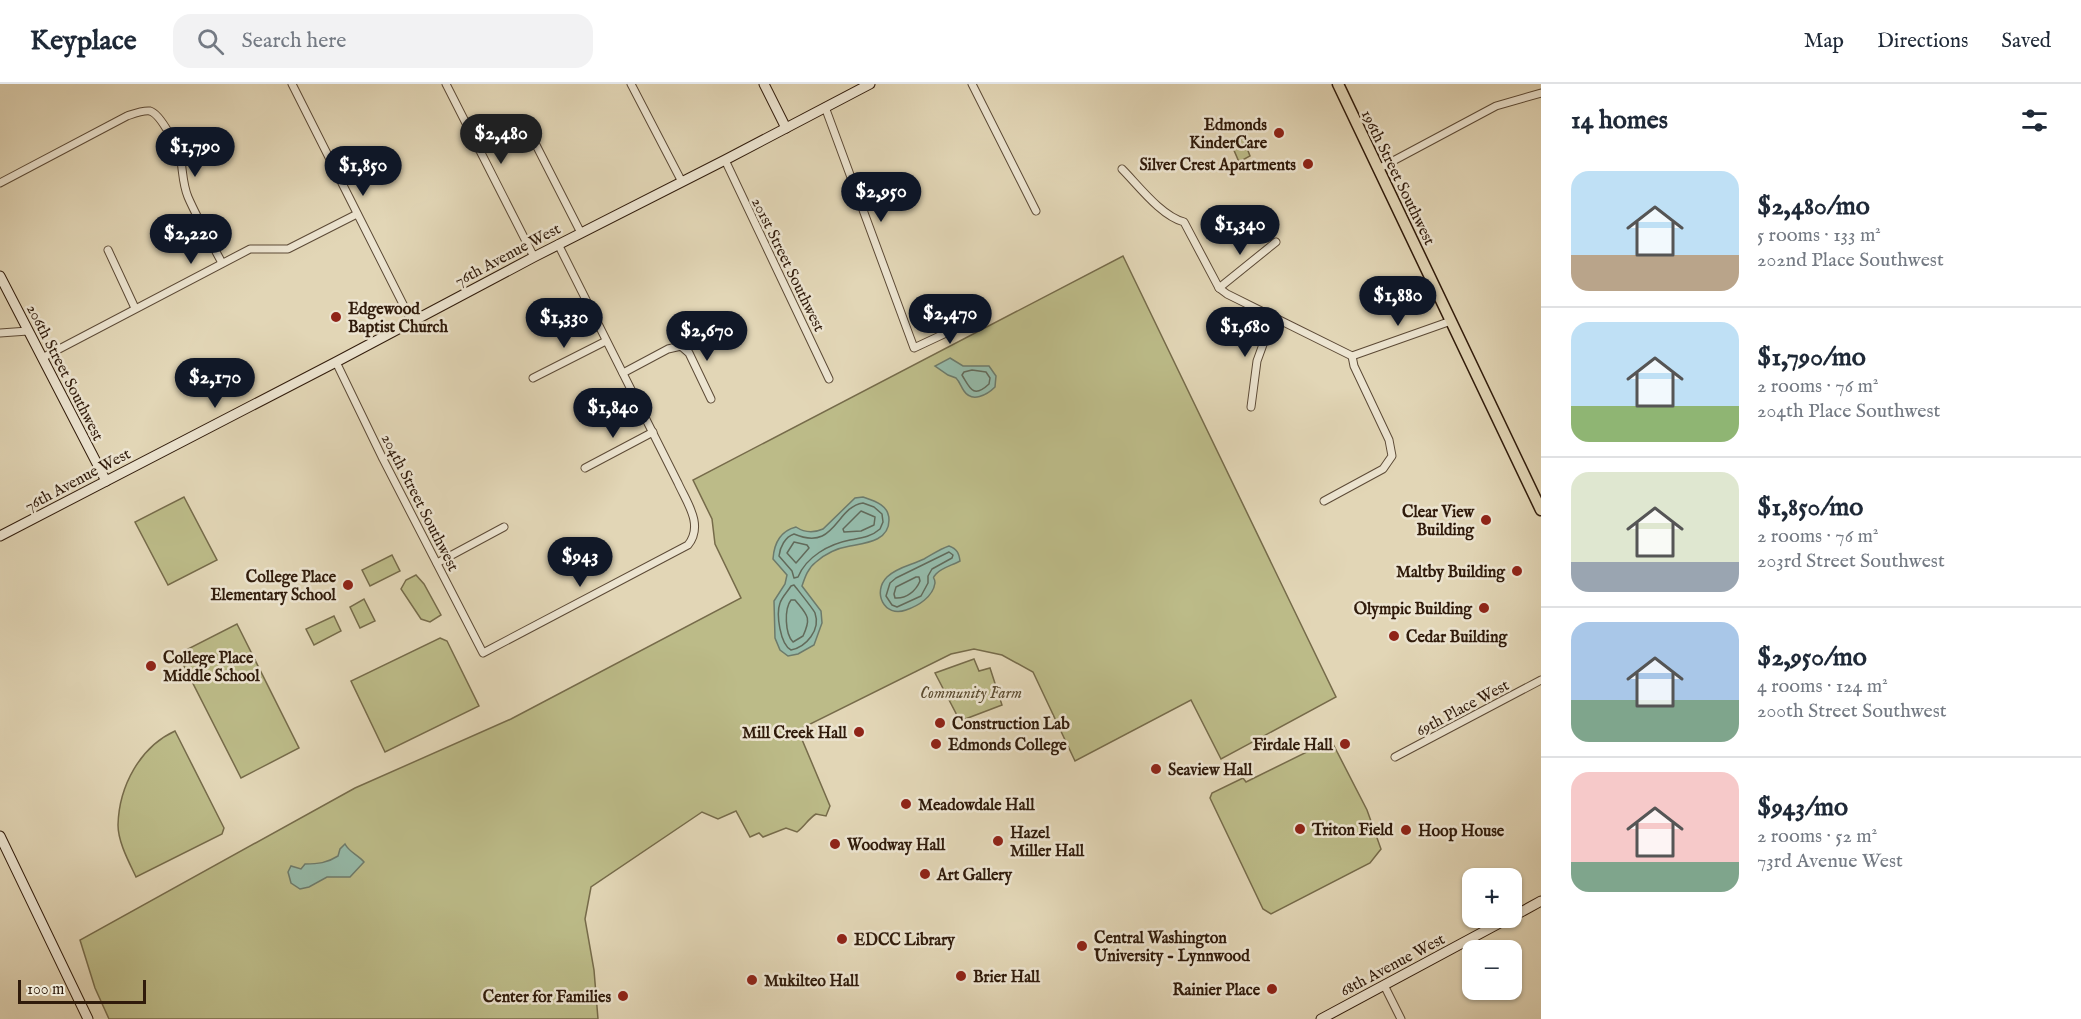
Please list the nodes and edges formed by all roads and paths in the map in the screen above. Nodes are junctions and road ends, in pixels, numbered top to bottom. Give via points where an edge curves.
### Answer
1 (291, 84) edge
2 (446, 84) edge
3 (631, 84) edge
4 (764, 84) edge
5 (870, 84) edge
6 (972, 84) edge
7 (1338, 84) edge
8 (1541, 93) edge
9 (825, 107) junction
10 (786, 128) junction
11 (534, 141) dead end
12 (725, 160) junction
13 (1122, 169) dead end
14 (1378, 169) junction
15 (682, 182) junction
16 (0, 183) edge
17 (1036, 211) dead end
18 (357, 214) junction
19 (581, 233) junction
20 (1276, 242) dead end
21 (558, 244) junction
22 (108, 250) dead end
23 (534, 256) junction
24 (222, 263) junction
25 (0, 276) edge
26 (1219, 288) junction
27 (135, 308) junction
28 (1273, 317) junction
29 (976, 319) dead end
30 (1451, 321) junction
31 (412, 322) junction
32 (28, 331) junction
33 (0, 333) edge
34 (606, 341) junction
35 (1352, 356) junction
36 (42, 358) junction
37 (336, 362) junction
38 (623, 373) junction
39 (532, 378) dead end
40 (829, 379) dead end
41 (711, 399) dead end
42 (1251, 407) dead end
43 (652, 432) junction
44 (585, 468) dead end
45 (106, 481) junction
46 (1324, 501) dead end
47 (1541, 510) edge
48 (504, 527) dead end
49 (0, 536) edge
50 (437, 563) junction
51 (1541, 680) edge
52 (1395, 757) dead end
53 (0, 836) edge
54 (1541, 901) edge
55 (1522, 911) edge
56 (1490, 928) edge
57 (1384, 985) junction
58 (88, 1019) edge
59 (1321, 1019) edge
60 (1401, 1019) edge

1 - 18 street
2 - 23 street
3 - 15 street
4 - 10 street
5 - 9 street, 76th Avenue West
6 - 17 street
7 - 14 main road, 196th Street Southwest
8 - 14 street via 1496,106
9 - 10 street, 76th Avenue West
9 - 29 street via 914,348
10 - 12 street, 76th Avenue West
11 - 19 street
12 - 15 street, 76th Avenue West
12 - 40 street, 201st Street Southwest
13 - 26 street via 1164,211 1184,222
14 - 30 main road, 196th Street Southwest
15 - 19 street, 76th Avenue West
16 - 24 street via 127,116 150,111 167,130 181,159 188,197
18 - 24 street via 288,249 250,249
18 - 31 street
19 - 21 street, 76th Avenue West
20 - 26 street
21 - 23 street, 76th Avenue West
21 - 34 street
22 - 27 street
23 - 31 street, 76th Avenue West
24 - 27 street
25 - 32 street, 206th Street Southwest
26 - 28 street
27 - 36 street
28 - 35 street
28 - 42 street via 1257,361
30 - 35 street
30 - 47 main road, 196th Street Southwest
31 - 37 street, 76th Avenue West
32 - 33 street
32 - 36 street, 206th Street Southwest
34 - 38 street
34 - 39 street
35 - 46 street via 1389,440 1392,456 1383,469
36 - 45 street, 206th Street Southwest
37 - 45 street, 76th Avenue West
37 - 50 street, 204th Street Southwest
38 - 41 street via 681,346 690,353
38 - 43 street
43 - 44 street
43 - 50 street, 204th Street Southwest via 694,518 695,530 688,545 483,653
45 - 49 street, 76th Avenue West
48 - 50 street
51 - 52 street, 69th Place West
53 - 58 street
54 - 55 street, 68th Avenue West
56 - 57 street, 68th Avenue West
57 - 59 street, 68th Avenue West
57 - 60 street

